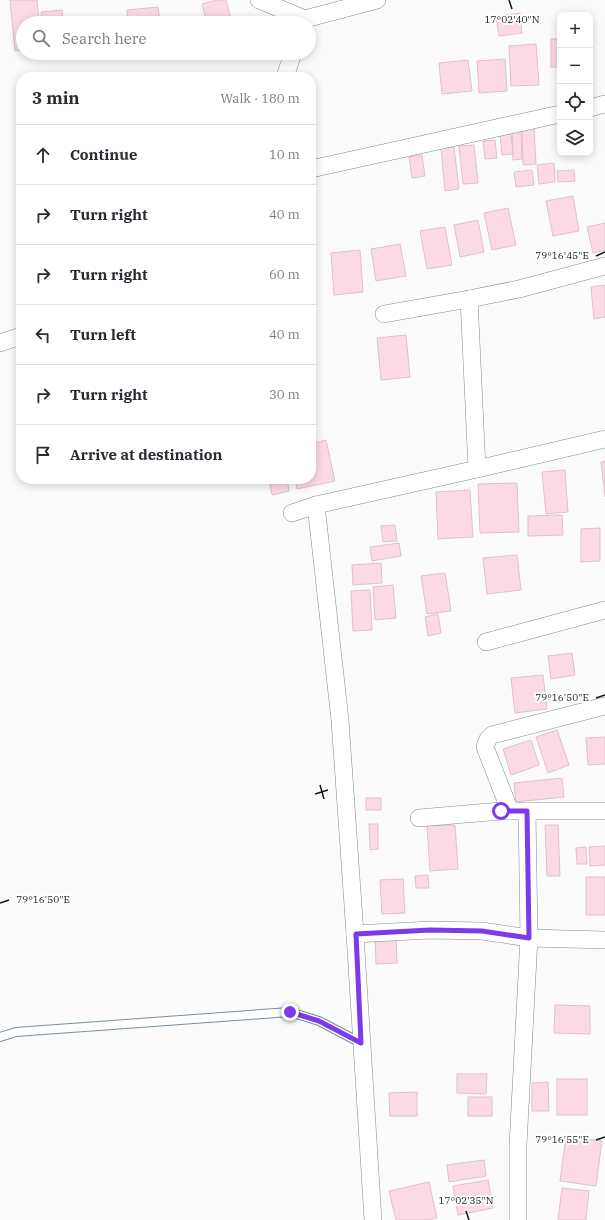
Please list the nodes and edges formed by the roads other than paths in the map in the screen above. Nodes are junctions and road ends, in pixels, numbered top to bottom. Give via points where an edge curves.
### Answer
1 (259, 0) edge
2 (376, 0) edge
3 (293, 16) edge
4 (316, 18) edge
5 (291, 60) edge
6 (287, 72) edge
7 (605, 104) edge
8 (593, 107) edge
9 (557, 115) edge
10 (316, 168) edge
11 (605, 266) edge
12 (469, 299) junction
13 (384, 314) dead end
14 (16, 338) edge
15 (0, 343) edge
16 (605, 438) edge
17 (477, 469) junction
18 (316, 505) junction
19 (292, 513) dead end
20 (605, 610) edge
21 (486, 642) dead end
22 (605, 706) edge
23 (527, 811) junction
24 (510, 812) junction
25 (605, 812) edge
26 (419, 818) dead end
27 (356, 934) junction
28 (529, 938) junction
29 (605, 940) edge
30 (0, 1037) edge
31 (361, 1043) junction
32 (373, 1220) edge
33 (518, 1220) edge

1 - 3 street
2 - 4 street
5 - 6 street
7 - 8 street
9 - 10 street
11 - 12 street via 519,289
12 - 13 street
12 - 17 street
14 - 15 street
16 - 17 street
17 - 18 street
18 - 19 street
18 - 27 street via 340,720
20 - 21 street
22 - 24 street via 492,735 488,739 485,746
23 - 24 street
23 - 25 street
23 - 28 street
24 - 26 street
27 - 28 street via 430,930 482,931
27 - 31 street
28 - 29 street
28 - 33 street via 518,1145
30 - 31 lane via 16,1032 290,1012 319,1021
31 - 32 street

